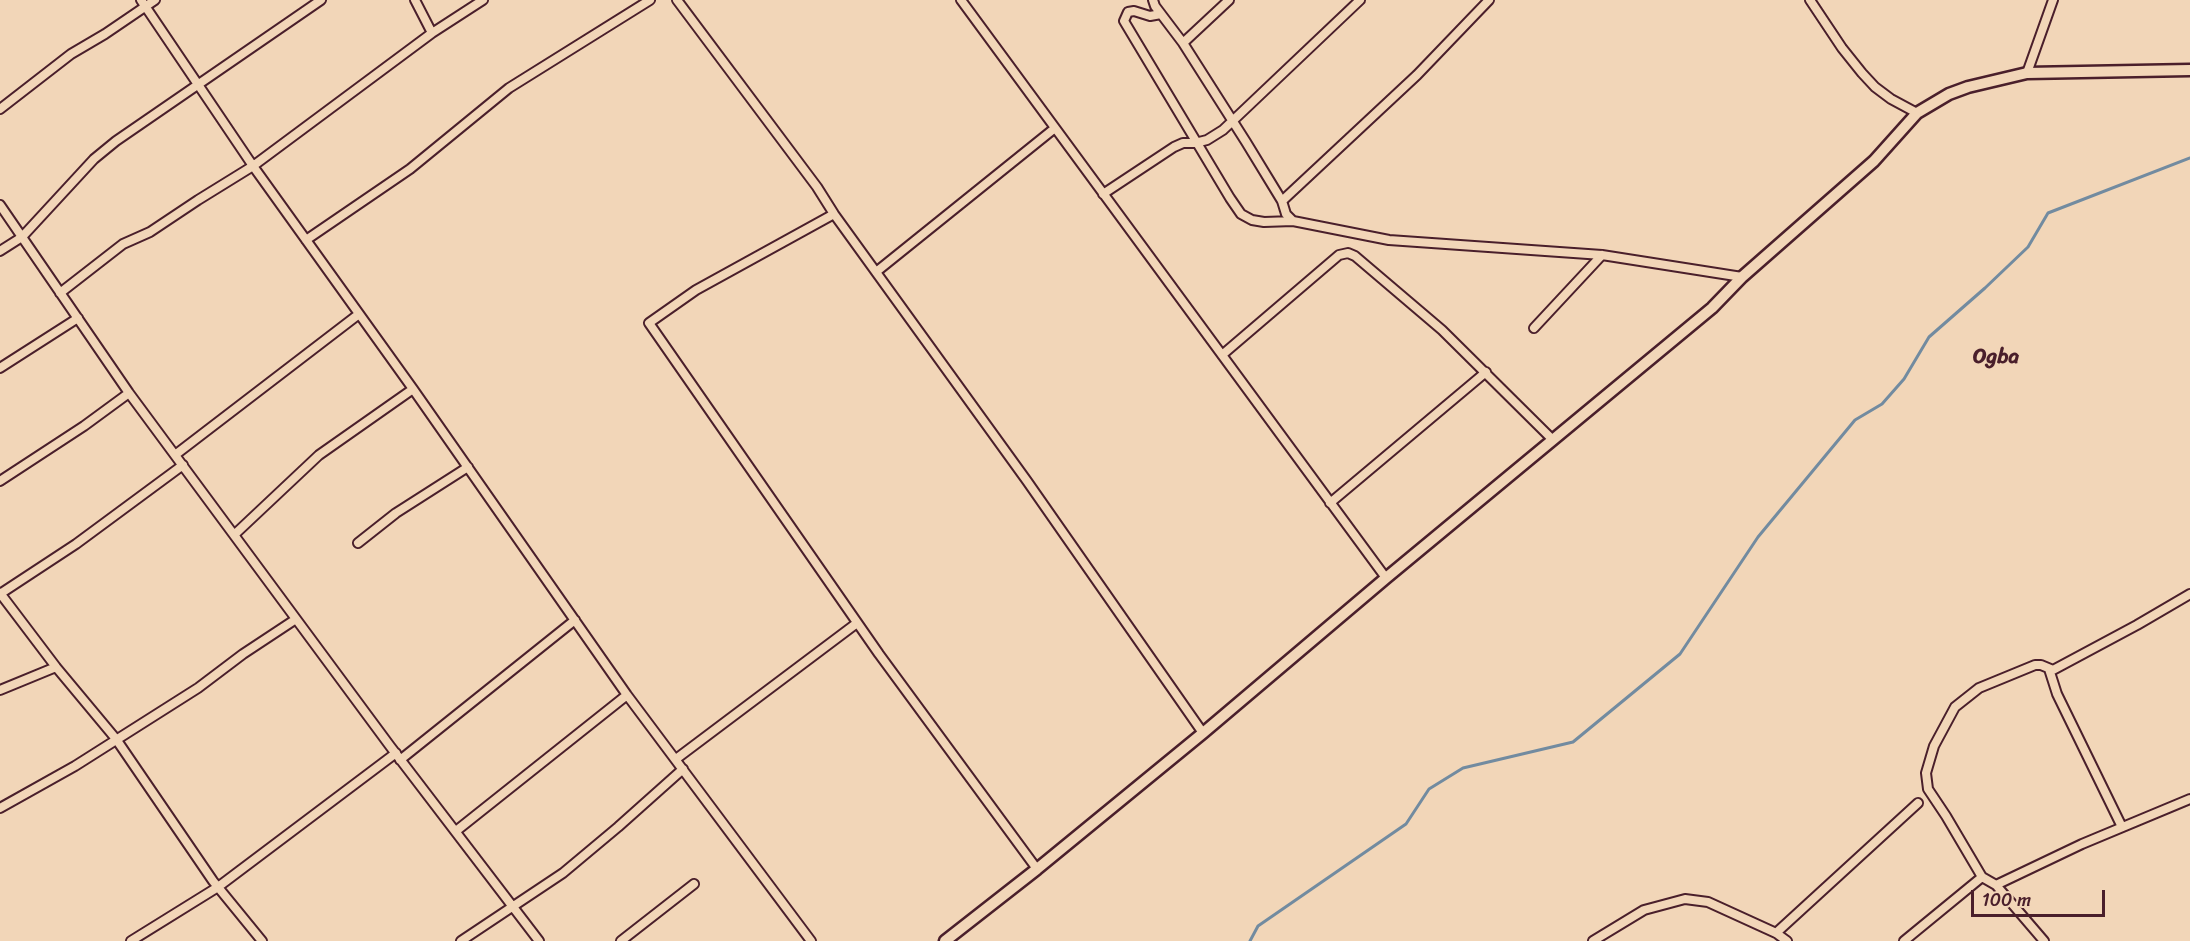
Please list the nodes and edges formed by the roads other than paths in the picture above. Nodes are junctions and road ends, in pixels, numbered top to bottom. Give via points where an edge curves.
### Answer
1 (154, 0) edge
2 (321, 0) edge
3 (415, 0) edge
4 (483, 0) edge
5 (650, 0) edge
6 (676, 0) edge
7 (961, 0) edge
8 (1153, 0) edge
9 (1229, 0) edge
10 (1360, 0) edge
11 (1489, 0) edge
12 (1810, 0) edge
13 (2053, 0) edge
14 (143, 3) edge
15 (1161, 14) junction
16 (432, 33) junction
17 (1183, 43) junction
18 (2190, 70) edge
19 (2028, 72) junction
20 (199, 85) junction
21 (0, 109) edge
22 (1917, 113) junction
23 (1232, 120) junction
24 (1055, 128) junction
25 (1196, 143) junction
26 (253, 166) junction
27 (1103, 194) junction
28 (1282, 201) junction
29 (0, 205) edge
30 (834, 214) junction
31 (1293, 221) junction
32 (22, 237) junction
33 (306, 240) junction
34 (0, 252) edge
35 (1602, 255) junction
36 (876, 272) junction
37 (1742, 277) junction
38 (60, 292) junction
39 (359, 314) junction
40 (78, 318) junction
41 (1534, 328) dead end
42 (1222, 355) junction
43 (0, 368) edge
44 (1486, 372) junction
45 (413, 389) junction
46 (129, 393) junction
47 (1553, 440) junction
48 (175, 454) junction
49 (183, 465) junction
50 (468, 467) junction
51 (0, 480) edge
52 (1330, 502) junction
53 (234, 534) junction
54 (358, 543) dead end
55 (1386, 578) junction
56 (0, 593) edge
57 (2190, 594) edge
58 (296, 619) junction
59 (574, 620) junction
60 (857, 623) junction
61 (56, 667) junction
62 (2049, 669) junction
63 (0, 690) edge
64 (627, 695) junction
65 (1203, 733) junction
66 (116, 739) junction
67 (398, 757) junction
68 (676, 759) junction
69 (683, 769) junction
70 (2190, 799) edge
71 (1918, 803) dead end
72 (0, 808) edge
73 (2122, 827) junction
74 (456, 831) junction
75 (1037, 869) junction
76 (1982, 877) junction
77 (694, 885) dead end
78 (1996, 885) junction
79 (218, 887) junction
80 (513, 905) junction
81 (1776, 933) junction
82 (131, 941) edge
83 (262, 941) edge
84 (461, 941) edge
85 (539, 941) edge
86 (621, 941) edge
87 (812, 941) edge
88 (945, 941) edge
89 (1593, 941) edge
90 (1787, 941) edge
91 (1904, 941) edge
92 (2044, 941) edge

1 - 14 street
2 - 20 street
3 - 16 street
4 - 16 street
5 - 33 street via 509,88 410,169
6 - 30 street via 818,187
7 - 24 street
8 - 15 street
9 - 17 street
10 - 23 street
11 - 28 street via 1417,75
12 - 22 street via 1868,80
13 - 19 street
14 - 20 street
14 - 21 street
15 - 17 street
15 - 25 street via 1128,12 1125,27
16 - 26 street
17 - 23 street
18 - 19 street
19 - 22 street via 1949,94
20 - 26 street
20 - 32 street via 94,159
22 - 37 street via 1874,161
23 - 25 street via 1223,130
23 - 28 street
24 - 27 street
24 - 36 street
25 - 27 street via 1174,147
25 - 31 street via 1240,214 1264,222
26 - 33 street
26 - 38 street via 150,232 123,244
27 - 42 street
28 - 31 street
29 - 32 street
30 - 36 street
30 - 60 street via 696,290 649,323
31 - 35 street via 1389,240
32 - 34 street
32 - 38 street
33 - 39 street
35 - 37 street
35 - 41 street
36 - 65 street
37 - 47 street via 1712,308
38 - 40 street
39 - 45 street
39 - 48 street
40 - 43 street
40 - 46 street
42 - 44 street via 1340,255 1348,253 1442,330
42 - 52 street
44 - 47 street
44 - 52 street
45 - 50 street
45 - 53 street via 319,455
46 - 48 street
46 - 51 street
47 - 55 street
48 - 49 street
49 - 53 street
49 - 56 street via 76,544
50 - 54 street via 396,513
50 - 59 street
52 - 55 street
53 - 58 street
55 - 65 street
56 - 61 street
57 - 62 street via 2137,626
58 - 66 street via 198,688
58 - 67 street
59 - 64 street
59 - 67 street
60 - 68 street
60 - 75 street
61 - 63 street
61 - 66 street
62 - 73 street via 2057,694
62 - 76 street via 2035,665 1979,688 1955,707 1934,746 1926,773 1928,789
64 - 68 street
64 - 74 street
65 - 75 street
66 - 72 street
66 - 79 street
67 - 74 street
67 - 79 street
68 - 69 street
69 - 80 street via 563,873
69 - 87 street
70 - 73 street
71 - 81 street
73 - 78 street
74 - 80 street
75 - 88 street
76 - 78 street
76 - 91 street
77 - 86 street
78 - 92 street
79 - 82 street
79 - 83 street
80 - 84 street
80 - 85 street
81 - 89 street via 1708,902 1684,899 1644,910
81 - 90 street

